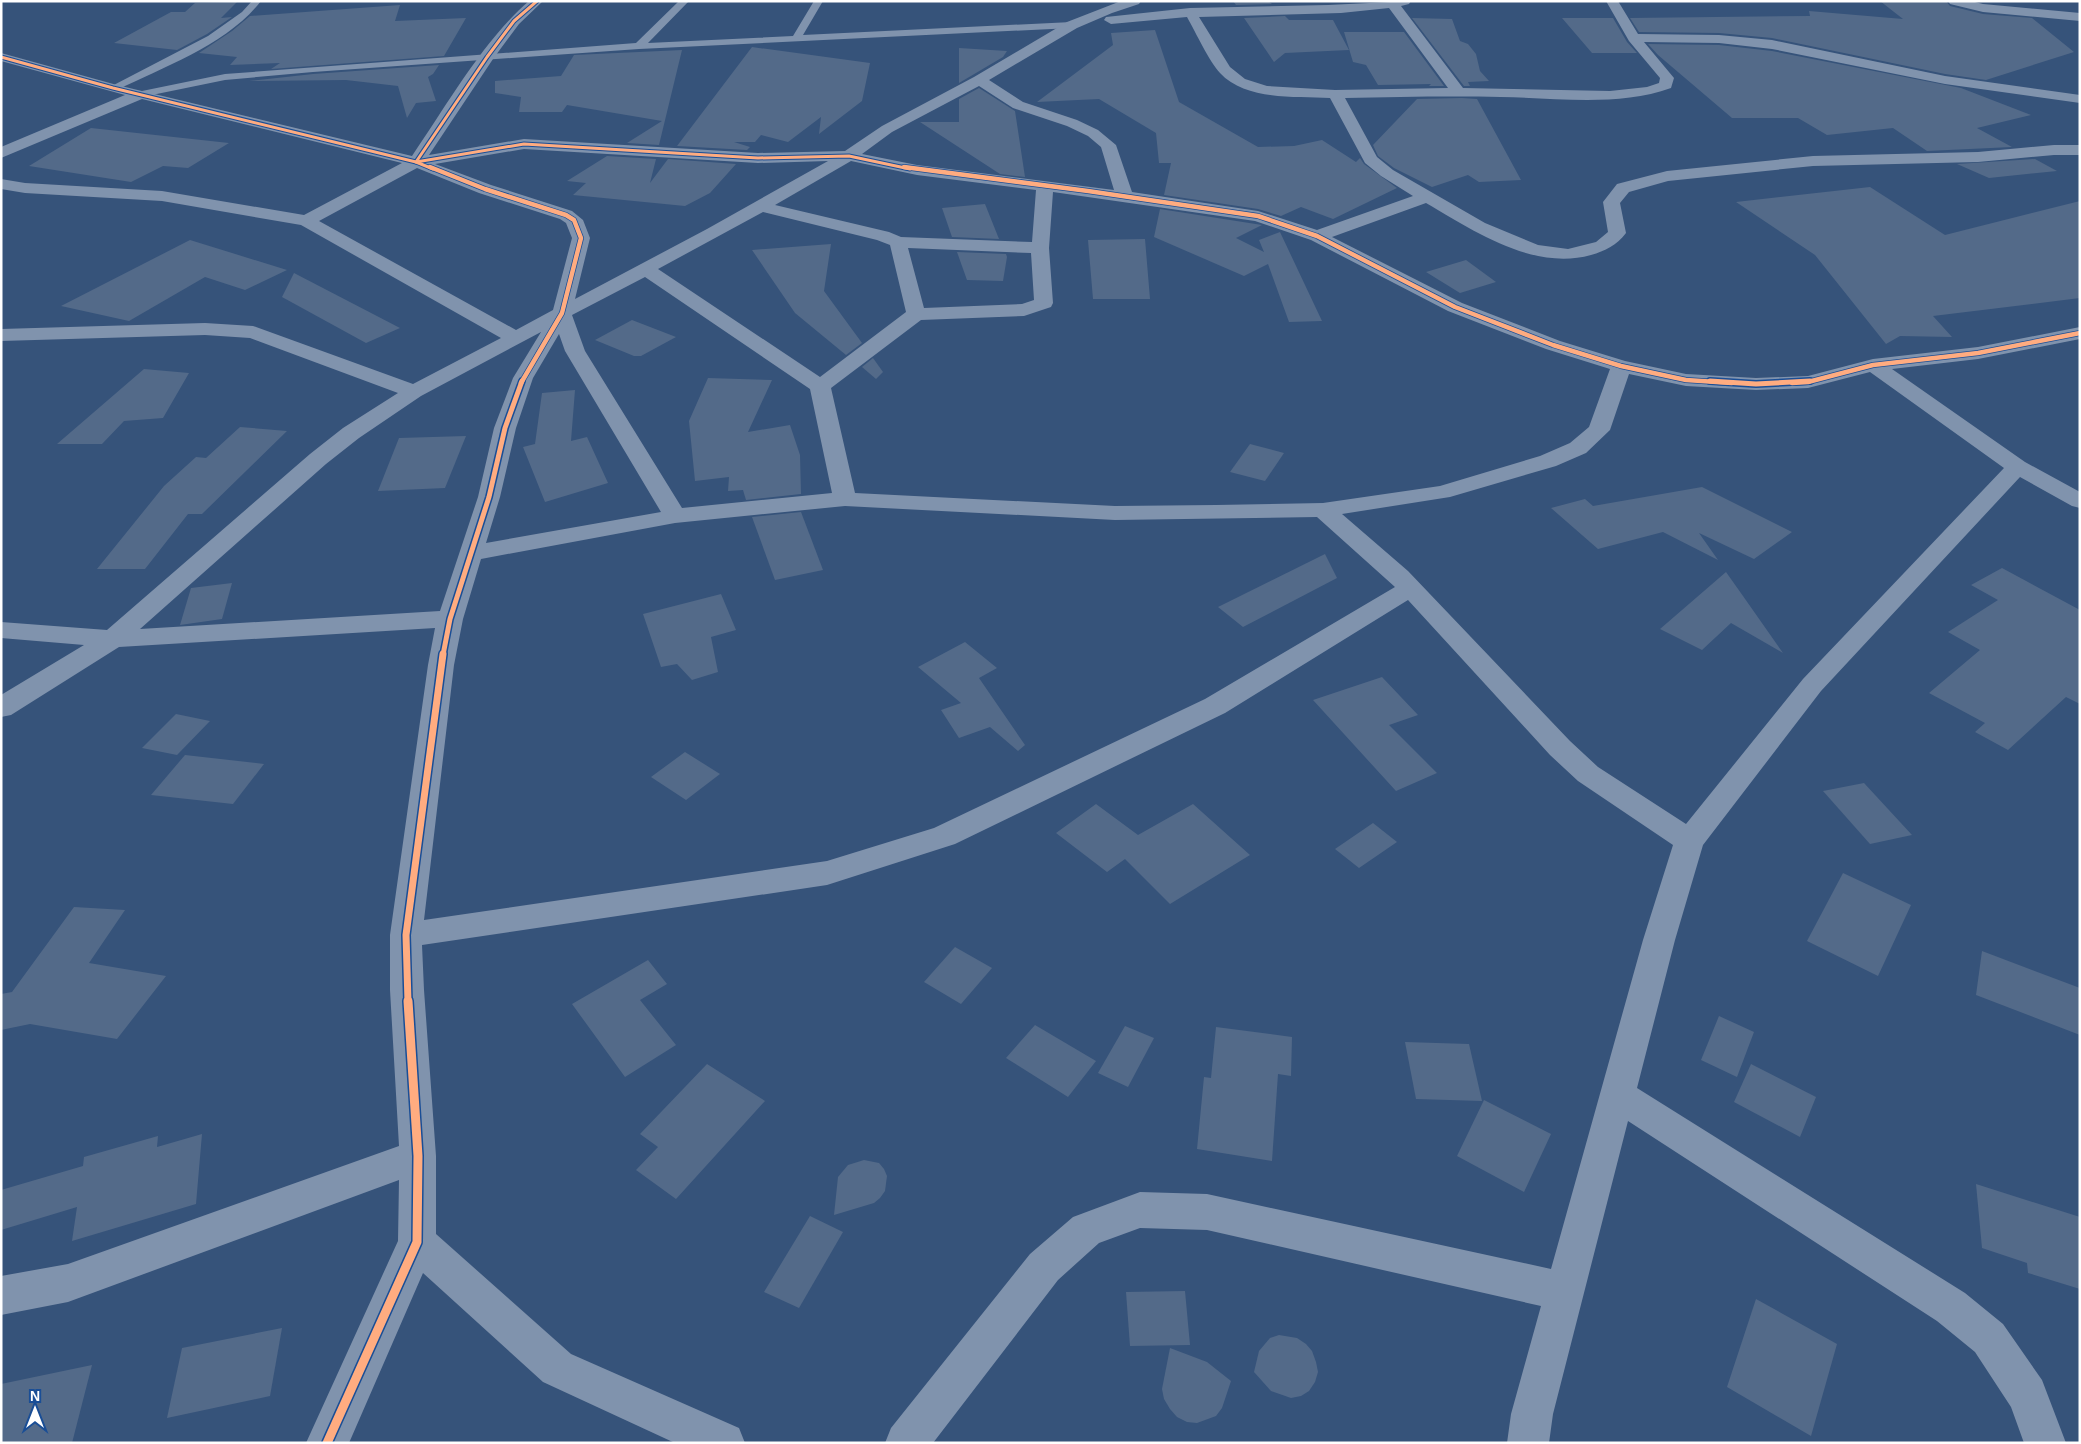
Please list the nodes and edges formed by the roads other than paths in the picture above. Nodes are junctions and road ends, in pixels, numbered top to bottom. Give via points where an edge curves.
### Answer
1 (257, 1) edge
2 (537, 1) edge
3 (685, 1) edge
4 (819, 1) edge
5 (1135, 1) edge
6 (1612, 1) edge
7 (1954, 1) edge
8 (1399, 3) edge
9 (1190, 12) junction
10 (1073, 17) junction
11 (2080, 17) edge
12 (797, 37) junction
13 (1634, 38) junction
14 (639, 46) junction
15 (487, 57) junction
16 (7, 61) edge
17 (979, 80) junction
18 (113, 88) junction
19 (1459, 92) junction
20 (142, 94) junction
21 (1335, 94) junction
22 (2080, 99) edge
23 (2054, 150) junction
24 (2080, 150) edge
25 (1, 153) edge
26 (849, 156) junction
27 (416, 162) junction
28 (2080, 163) edge
29 (1, 184) edge
30 (1045, 186) junction
31 (1124, 197) junction
32 (1427, 197) junction
33 (759, 206) junction
34 (306, 220) junction
35 (1317, 236) junction
36 (898, 242) junction
37 (1040, 248) junction
38 (644, 268) junction
39 (562, 313) junction
40 (916, 314) junction
41 (2080, 333) edge
42 (1, 335) edge
43 (516, 338) junction
44 (1873, 365) junction
45 (1621, 366) junction
46 (820, 386) junction
47 (414, 392) junction
48 (2016, 467) junction
49 (845, 499) junction
50 (2080, 502) edge
51 (1323, 510) junction
52 (675, 516) junction
53 (472, 553) junction
54 (1409, 589) junction
55 (450, 619) junction
56 (1, 630) edge
57 (113, 639) junction
58 (1, 708) edge
59 (1689, 842) junction
60 (406, 935) junction
61 (1617, 1094) junction
62 (418, 1156) junction
63 (417, 1242) junction
64 (1566, 1292) junction
65 (1, 1296) edge
66 (327, 1443) edge
67 (724, 1443) edge
68 (906, 1443) edge
69 (1528, 1443) edge
70 (2045, 1443) edge

1 - 18 lane via 231,26
2 - 15 street via 514,21
3 - 14 lane
4 - 12 lane
5 - 10 street
6 - 13 street
7 - 11 street via 1983,8
8 - 9 street via 1321,9
8 - 19 street
9 - 10 street
9 - 21 street via 1225,70 1240,82 1266,90
10 - 12 lane
10 - 17 street
12 - 14 lane
13 - 19 street via 1667,78 1666,85 1649,91 1610,95
13 - 22 street via 1695,37 1748,41 1812,51 1944,80
14 - 15 lane
15 - 20 lane via 225,77
15 - 27 street
16 - 18 street
17 - 26 street via 888,129
17 - 31 street via 1018,105 1072,123 1108,145
18 - 20 street
19 - 21 street
20 - 25 street
20 - 27 street
21 - 32 street via 1371,160
23 - 24 street
23 - 28 street
23 - 32 street via 1978,157 1813,161 1667,176 1623,188 1611,202 1617,234 1602,246 1568,254 1534,250 1479,227
26 - 27 street via 758,158 524,144
26 - 30 street via 917,170
26 - 33 street
27 - 34 street
27 - 39 street via 574,220 581,238
29 - 34 street via 162,196
30 - 31 street
30 - 37 street
31 - 35 street via 1258,216
32 - 35 street
33 - 36 street
33 - 38 street
34 - 43 street
35 - 45 street via 1455,307 1553,345
36 - 37 street
36 - 40 street
37 - 40 street via 1044,303 1036,308
38 - 39 street
38 - 46 street
39 - 43 street
39 - 52 street via 575,351
39 - 53 street via 523,378 505,428
40 - 46 street
41 - 44 street via 1978,354
42 - 47 street via 205,329 253,332
43 - 47 street
44 - 45 street via 1808,382 1756,384 1686,380
44 - 48 street
45 - 51 street via 1599,430 1578,448 1548,461 1442,492
46 - 49 street
47 - 57 street via 318,459
48 - 50 street
48 - 59 street via 1812,685
49 - 51 street via 1115,513
49 - 52 street
51 - 54 street via 1399,576
52 - 53 street
53 - 55 street
54 - 59 street via 1588,774
54 - 60 street via 1215,706 944,836 827,873
55 - 57 street
55 - 60 street via 440,664
56 - 57 street
57 - 58 street
59 - 61 street
60 - 62 street
61 - 64 street
61 - 70 street via 1951,1307 1989,1338 2027,1395
62 - 63 street
62 - 65 street via 68,1283
63 - 66 street
63 - 67 street via 556,1368
64 - 68 street via 1207,1212 1140,1210 1086,1230 1044,1267
64 - 69 street via 1532,1414

